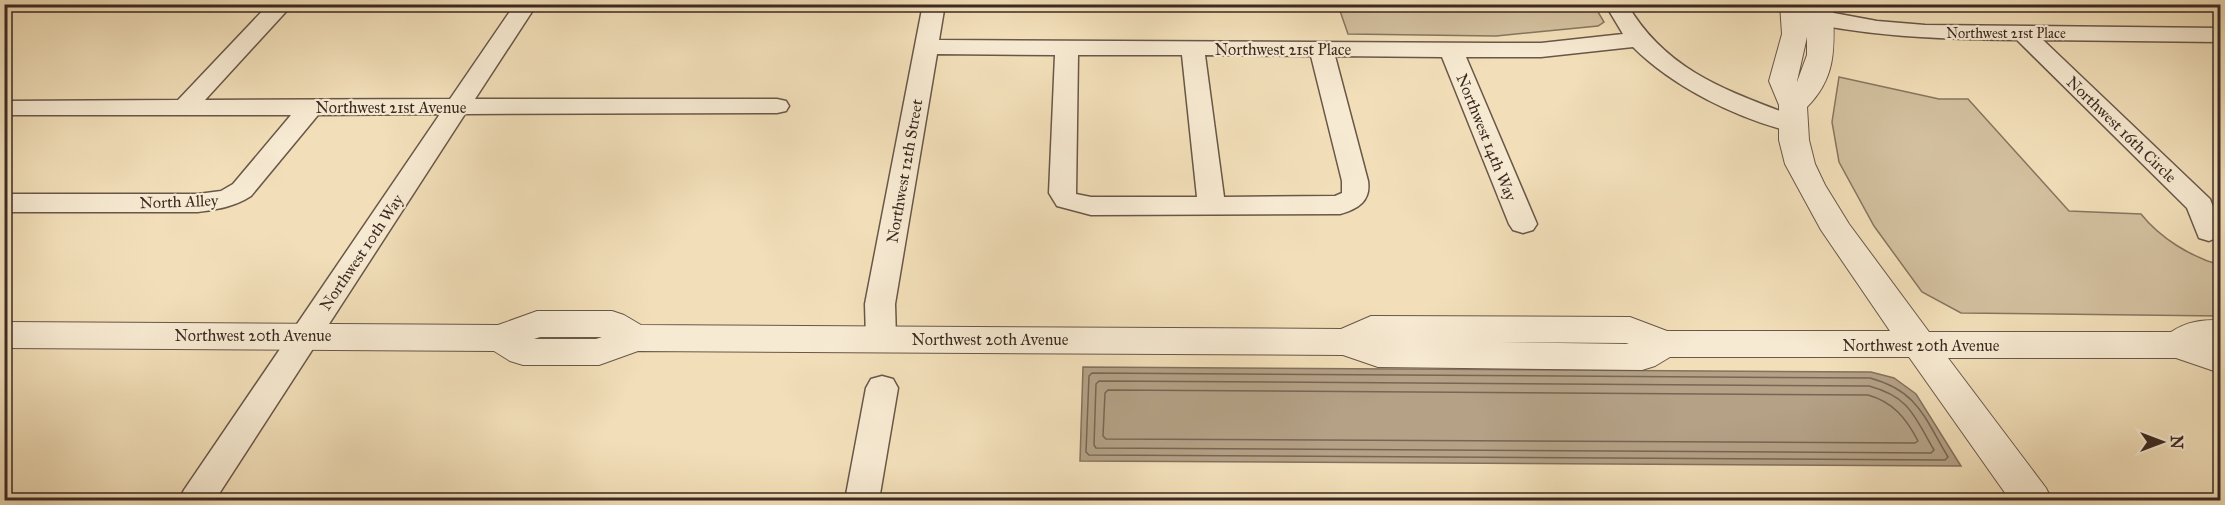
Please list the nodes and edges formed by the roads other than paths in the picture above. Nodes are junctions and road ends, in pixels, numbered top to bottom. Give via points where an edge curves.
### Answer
1 (282, 4) edge
2 (526, 4) edge
3 (934, 4) edge
4 (1616, 4) edge
5 (1793, 9) edge
6 (1821, 11) edge
7 (2024, 33) junction
8 (2220, 35) edge
9 (1638, 39) junction
10 (927, 47) junction
11 (1067, 48) junction
12 (1193, 49) junction
13 (1321, 49) junction
14 (1451, 50) junction
15 (777, 106) dead end
16 (458, 107) junction
17 (4, 108) edge
18 (184, 108) junction
19 (311, 108) junction
20 (1793, 115) junction
21 (4, 203) edge
22 (1211, 204) junction
23 (1523, 224) dead end
24 (2209, 232) dead end
25 (2220, 333) edge
26 (4, 335) edge
27 (306, 335) junction
28 (881, 339) junction
29 (1920, 345) junction
30 (2178, 345) junction
31 (2220, 360) edge
32 (882, 388) dead end
33 (196, 501) edge
34 (862, 501) edge
35 (2032, 501) edge

1 - 18 street
2 - 16 street, Northwest 10th Way
3 - 10 street, Northwest 12th Street
4 - 9 street
5 - 6 street, Northwest 21st Place
5 - 20 street via 1795,34 1783,81
6 - 7 street, Northwest 21st Place via 1905,31
6 - 20 street via 1821,55 1809,88
7 - 8 street, Northwest 21st Place
7 - 24 street, Northwest 16th Circle via 2200,205
9 - 14 street, Northwest 21st Place via 1540,50
9 - 20 street via 1701,86
10 - 11 street, Northwest 21st Place
10 - 28 street, Northwest 12th Street via 880,304
11 - 12 street, Northwest 21st Place
11 - 22 street via 1061,183 1066,200 1091,206
12 - 13 street, Northwest 21st Place
12 - 22 street
13 - 14 street, Northwest 21st Place
13 - 22 street via 1355,181 1353,198 1328,206
14 - 23 street, Northwest 14th Way
15 - 16 street, Northwest 21st Avenue
16 - 19 street, Northwest 21st Avenue
16 - 27 street, Northwest 10th Way
17 - 18 street, Northwest 21st Avenue
18 - 19 street, Northwest 21st Avenue
19 - 21 street, North Alley via 242,190 228,199 198,203
20 - 29 street via 1800,164 1822,207
25 - 30 street, Northwest 20th Avenue via 2196,333
26 - 27 street, Northwest 20th Avenue
27 - 28 street, Northwest 20th Avenue via 501,338 523,352 599,352 635,338
27 - 33 street, Northwest 10th Way
28 - 29 street, Northwest 20th Avenue via 1346,342 1378,354 1642,357 1664,344
29 - 30 street, Northwest 20th Avenue
29 - 35 street
30 - 31 street, Northwest 20th Avenue
32 - 34 street

